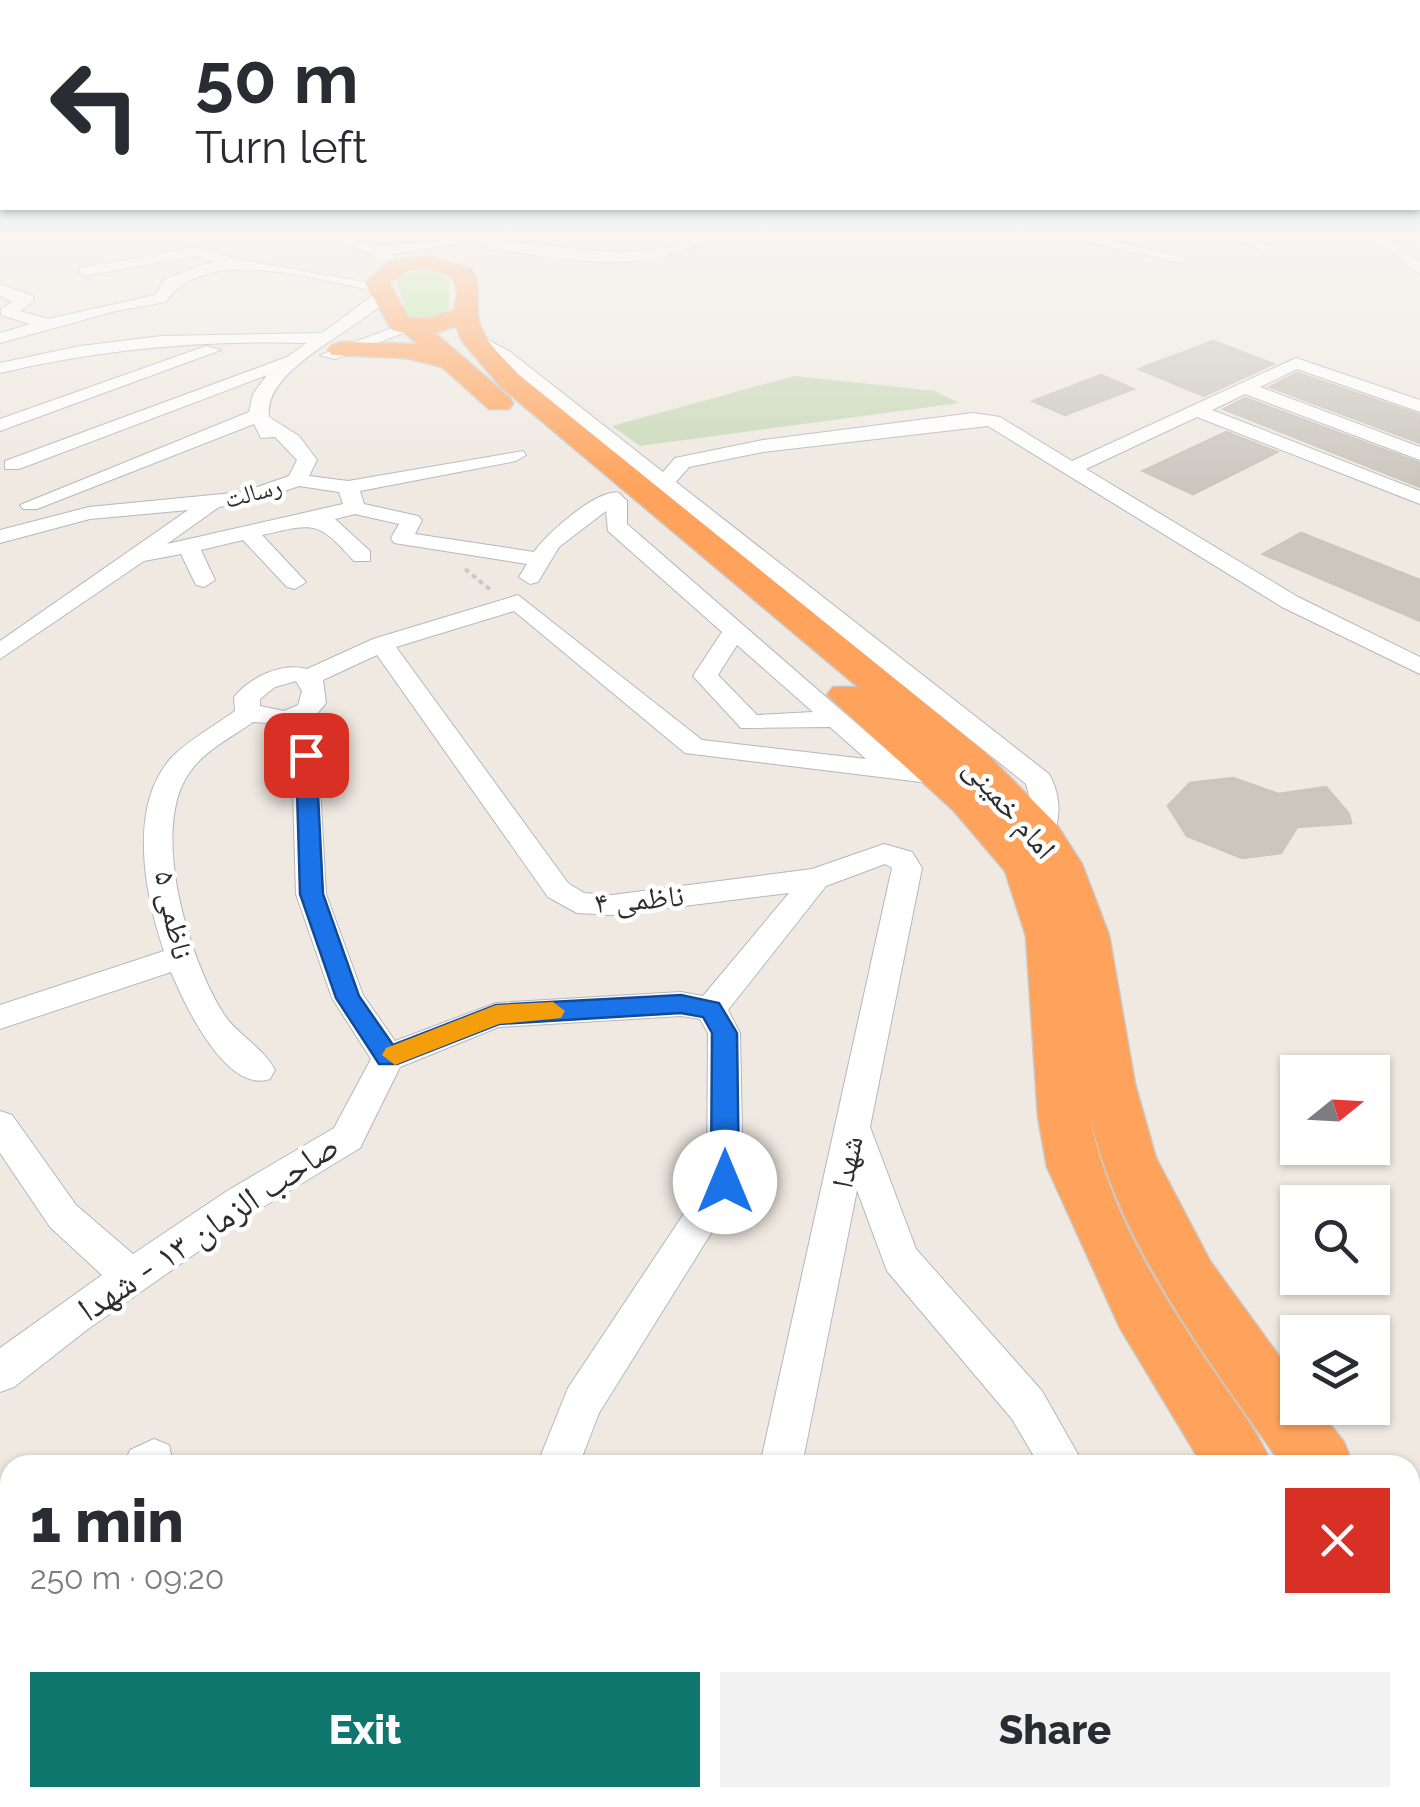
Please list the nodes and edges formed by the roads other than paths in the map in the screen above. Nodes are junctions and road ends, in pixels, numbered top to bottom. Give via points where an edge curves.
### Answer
1 (24, 317) edge
2 (357, 317) edge
3 (393, 317) edge
4 (463, 317) edge
5 (465, 317) edge
6 (84, 318) edge
7 (464, 322) junction
8 (46, 324) junction
9 (412, 328) junction
10 (253, 336) junction
11 (5, 337) edge
12 (333, 344) junction
13 (77, 352) junction
14 (48, 355) junction
15 (296, 358) junction
16 (0, 368) edge
17 (1243, 387) junction
18 (0, 388) edge
19 (1420, 406) edge
20 (262, 410) junction
21 (1199, 411) junction
22 (996, 416) junction
23 (0, 425) edge
24 (0, 435) edge
25 (626, 451) junction
26 (664, 452) junction
27 (1420, 454) edge
28 (516, 455) dead end
29 (682, 462) junction
30 (12, 465) junction
31 (1075, 466) junction
32 (297, 480) junction
33 (666, 482) junction
34 (351, 497) junction
35 (1420, 498) edge
36 (614, 499) junction
37 (186, 502) junction
38 (211, 503) junction
39 (30, 505) junction
40 (314, 517) junction
41 (0, 528) edge
42 (247, 532) junction
43 (0, 537) edge
44 (188, 546) junction
45 (726, 546) junction
46 (362, 556) dead end
47 (135, 558) junction
48 (540, 560) junction
49 (204, 580) dead end
50 (296, 582) dead end
51 (518, 602) junction
52 (735, 630) junction
53 (380, 644) junction
54 (0, 652) edge
55 (1420, 667) edge
56 (309, 677) junction
57 (250, 712) junction
58 (304, 716) junction
59 (836, 719) junction
60 (893, 769) junction
61 (937, 776) junction
62 (902, 858) joint
63 (816, 879) junction
64 (179, 958) junction
65 (711, 1009) junction
66 (0, 1017) edge
67 (388, 1058) junction
68 (258, 1070) dead end
69 (0, 1126) edge
70 (854, 1131) junction
71 (132, 1276) junction
72 (0, 1373) edge
73 (562, 1455) edge
74 (783, 1455) edge
75 (1057, 1455) edge
76 (1233, 1455) edge
77 (1314, 1455) edge

1 - 8 street
2 - 12 street
3 - 9 highway, امام خمینی
4 - 7 highway
5 - 7 street
6 - 8 street
7 - 9 highway, امام خمینی
7 - 12 highway via 409,350
7 - 25 street
7 - 36 highway, امام خمینی
7 - 45 highway, امام خمینی via 509,380
8 - 11 street
9 - 12 street
10 - 12 street
10 - 13 street
10 - 23 street
11 - 14 street
12 - 15 street
12 - 20 street via 287,374
13 - 14 street
13 - 18 street via 73,370
14 - 16 street
15 - 20 street via 274,375
15 - 30 street
17 - 19 street via 1296,363
17 - 21 street
17 - 27 street
20 - 32 street, رسالت via 306,460
20 - 37 street, رسالت via 262,426 288,457 284,474
20 - 39 street
21 - 31 street
21 - 35 street
22 - 26 street via 988,409
22 - 29 street
22 - 31 street
24 - 30 street
25 - 26 street
25 - 33 street
26 - 29 street via 671,462
28 - 34 street
29 - 33 street
30 - 39 street
31 - 55 street via 1290,602
32 - 34 street
32 - 38 street, رسالت
33 - 45 street
34 - 40 street
34 - 48 street via 410,520 402,538
36 - 48 street via 552,543
36 - 52 street via 616,526
36 - 61 highway, امام خمینی
37 - 38 street, رسالت
37 - 43 street, رسالت via 89,514
38 - 47 street
39 - 41 street
40 - 42 street
40 - 46 street via 334,526
42 - 44 street
42 - 50 street
44 - 47 street
44 - 49 street
45 - 77 highway, امام خمینی via 972,761 1059,861 1094,966 1128,1154 1156,1223 1199,1296
47 - 54 street
48 - 51 street
51 - 53 street
51 - 60 street via 694,747
52 - 59 street
52 - 59 street via 705,676 750,723
53 - 56 street
53 - 63 street, ناظمی ۴ via 558,890 576,903 612,905
56 - 57 street, ناظمی ۵ via 296,672 266,682 247,697
56 - 58 street via 313,701
57 - 58 street via 270,720
57 - 64 street, ناظمی ۵ via 178,769 162,816 160,880
58 - 67 street via 312,894 348,998
59 - 60 street
60 - 61 street
61 - 76 highway, امام خمینی via 1000,836 1042,904 1071,1156 1142,1316
62 - 63 street, ناظمی ۴ via 884,854
62 - 70 street, شهدا via 906,868
63 - 65 street
64 - 66 street
64 - 68 street, ناظمی ۵ via 215,1028
65 - 67 street via 681,1004 496,1015
65 - 73 street via 724,1033 725,1182 583,1402
67 - 71 street, صاحب الزمان ۱۳ - شهدا via 346,1138
69 - 71 street via 63,1216
70 - 74 street, شهدا
70 - 75 street via 900,1259 1028,1405
71 - 72 street, صاحب الزمان ۱۳ - شهدا

